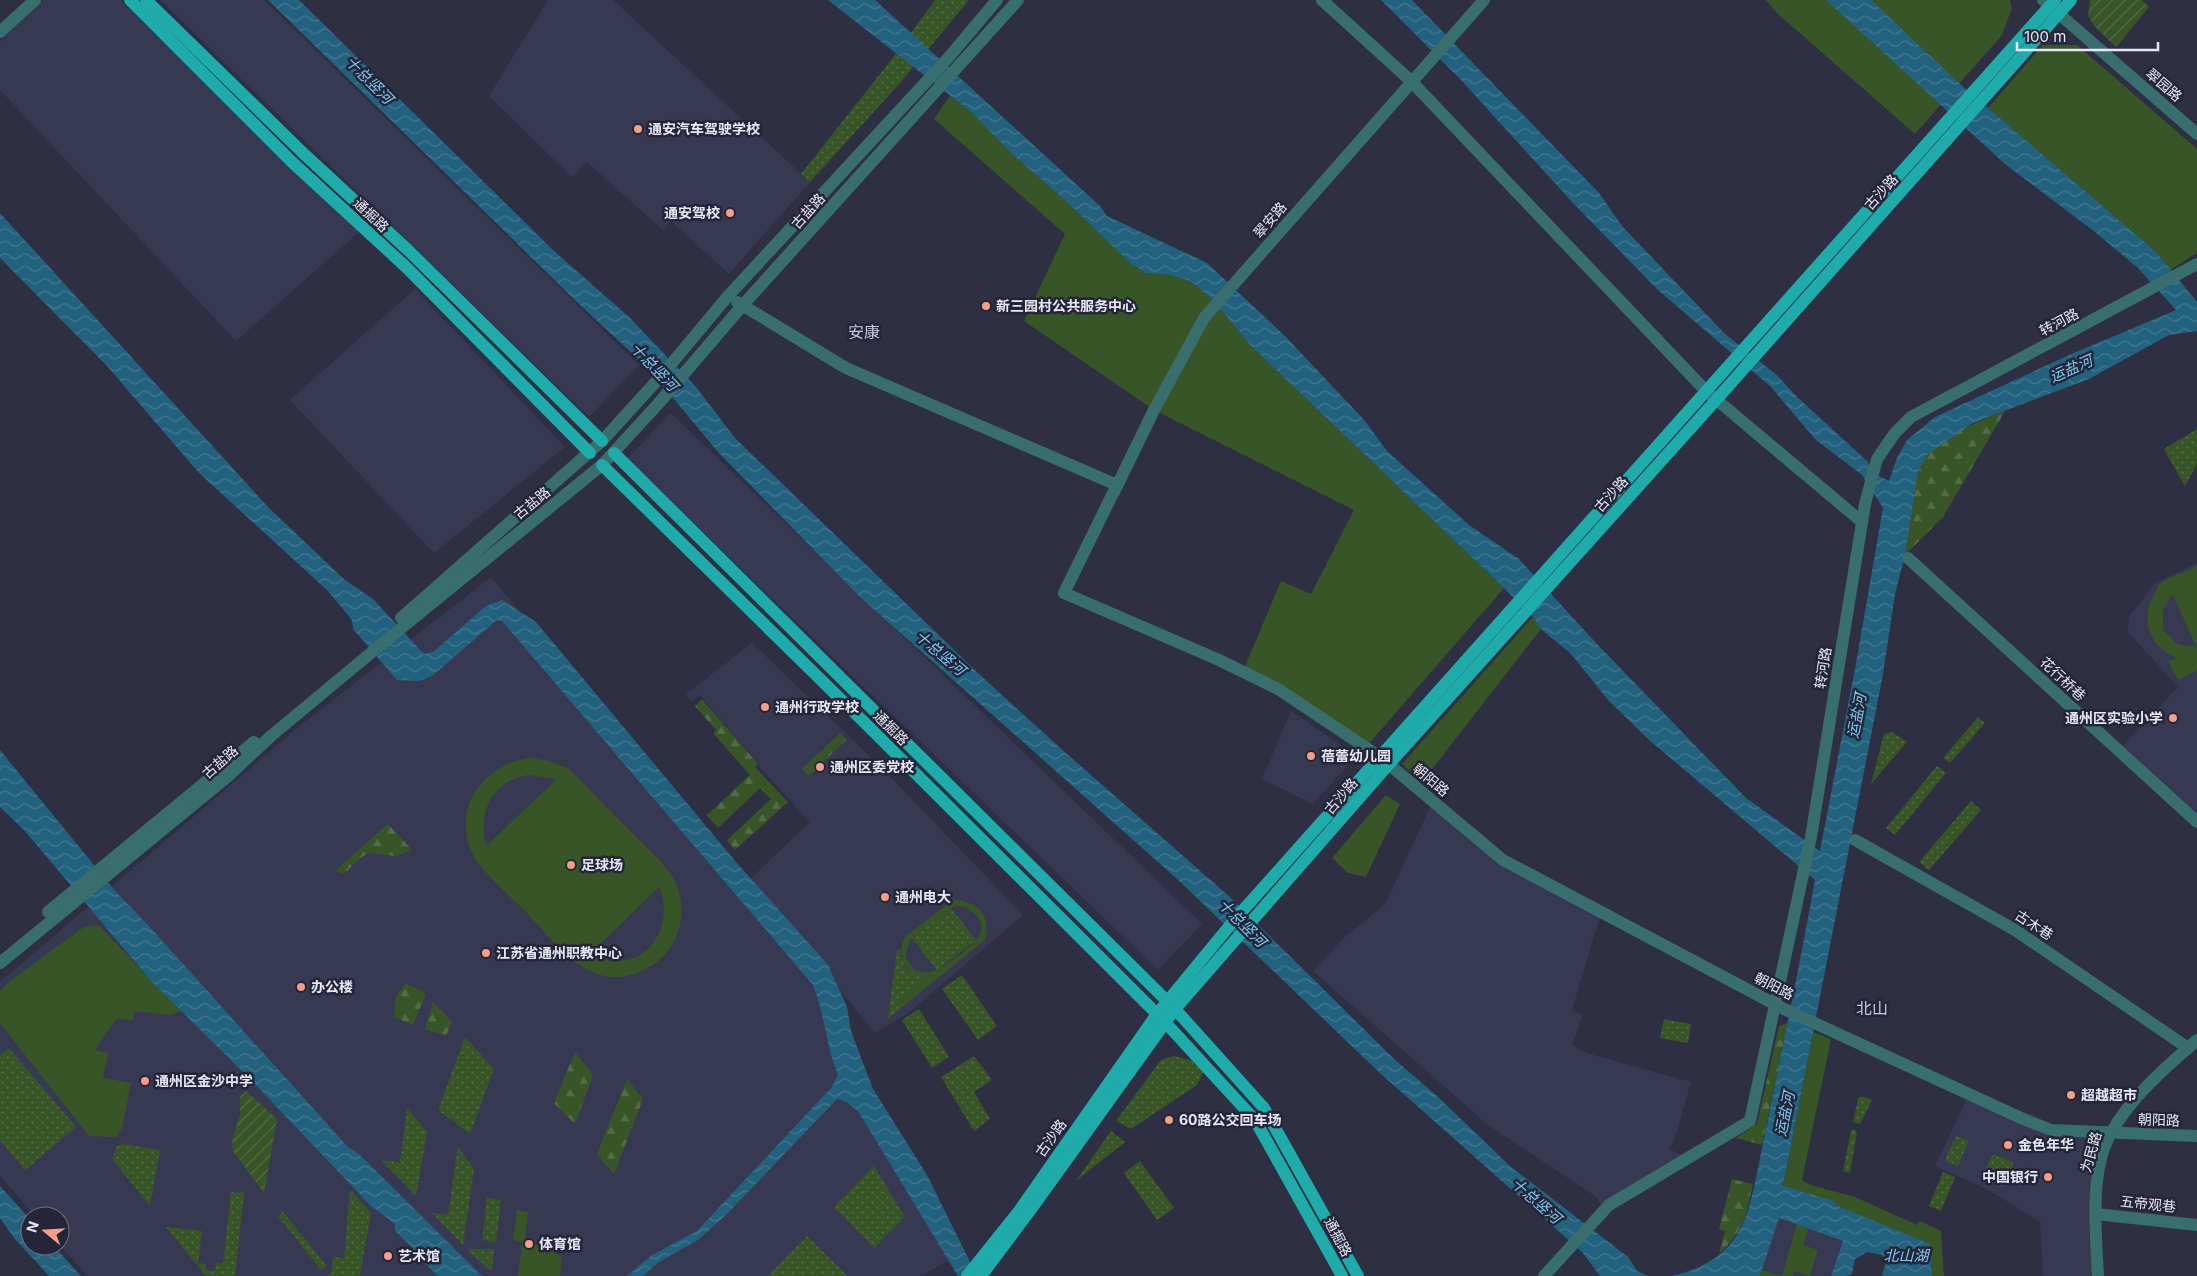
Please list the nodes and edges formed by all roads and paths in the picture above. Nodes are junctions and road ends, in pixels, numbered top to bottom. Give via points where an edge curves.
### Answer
1 (35, 0) edge
2 (130, 0) edge
3 (146, 0) edge
4 (998, 0) edge
5 (1018, 0) edge
6 (1322, 0) edge
7 (1484, 0) edge
8 (2071, 0) edge
9 (2051, 5) edge
10 (0, 32) edge
11 (1411, 81) junction
12 (2197, 134) edge
13 (2192, 267) edge
14 (728, 296) junction
15 (742, 306) junction
16 (1758, 342) junction
17 (1705, 390) junction
18 (1716, 400) junction
19 (602, 442) junction
20 (590, 453) junction
21 (614, 453) junction
22 (602, 465) junction
23 (1117, 485) junction
24 (1862, 522) junction
25 (1908, 558) dead end
26 (1553, 572) junction
27 (1064, 592) joint
28 (404, 621) junction
29 (1385, 760) junction
30 (2197, 822) edge
31 (1855, 840) dead end
32 (75, 896) junction
33 (1259, 902) junction
34 (0, 952) edge
35 (0, 963) edge
36 (1171, 1005) junction
37 (1780, 1007) junction
38 (1160, 1018) junction
39 (2193, 1044) edge
40 (2110, 1133) junction
41 (2197, 1136) edge
42 (2096, 1214) junction
43 (2197, 1225) edge
44 (967, 1276) edge
45 (981, 1276) edge
46 (1342, 1276) edge
47 (1358, 1276) edge
48 (1544, 1276) edge
49 (2098, 1276) edge

1 - 10 street
2 - 20 main road, 通掘路 via 292,162 407,268
3 - 19 main road, 通掘路 via 409,251
4 - 14 street, 古盐路
5 - 15 street, 古盐路
6 - 11 street
7 - 11 street, 翠安路
8 - 9 main road, 古沙路
9 - 12 street, 翠园路
9 - 16 main road, 古沙路 via 1942,126
9 - 16 main road, 古沙路 via 1992,90
11 - 17 street
11 - 23 street, 翠安路 via 1204,318
13 - 24 street, 转河路 via 1910,417 1877,459
14 - 15 street
14 - 19 street, 古盐路
15 - 21 street, 古盐路
15 - 23 street via 846,368
16 - 17 main road, 古沙路 via 1730,362
16 - 18 main road, 古沙路 via 1739,374
17 - 18 street
17 - 26 main road, 古沙路
18 - 24 street
18 - 26 main road, 古沙路
19 - 20 street, 古盐路
19 - 21 street
20 - 22 street
20 - 28 street, 古盐路
21 - 22 street, 古盐路
21 - 36 main road, 通掘路
22 - 28 street, 古盐路
22 - 38 main road, 通掘路
23 - 27 street, 翠安路
24 - 37 street, 转河路
25 - 30 street, 花行桥巷
26 - 29 main road, 古沙路
27 - 29 street, 朝阳路 via 1278,688
28 - 32 street, 古盐路
29 - 33 main road, 古沙路
29 - 37 street, 朝阳路 via 1503,860
31 - 39 street, 古木巷 via 2015,930
32 - 34 street, 古盐路
32 - 35 street, 古盐路
33 - 36 main road, 古沙路 via 1217,941
33 - 36 main road, 古沙路 via 1228,949
36 - 38 main road
36 - 47 main road, 通掘路 via 1264,1108
37 - 40 street, 朝阳路 via 2051,1130
37 - 48 street via 1750,1121 1609,1205
38 - 44 main road, 古沙路 via 1019,1211
38 - 45 main road, 古沙路 via 1032,1208
38 - 46 main road, 通掘路 via 1254,1120
39 - 40 street, 为民路 via 2143,1090
40 - 41 street, 朝阳路
40 - 42 street, 为民路 via 2098,1174
42 - 43 street, 五帝观巷
42 - 49 street, 为民路

